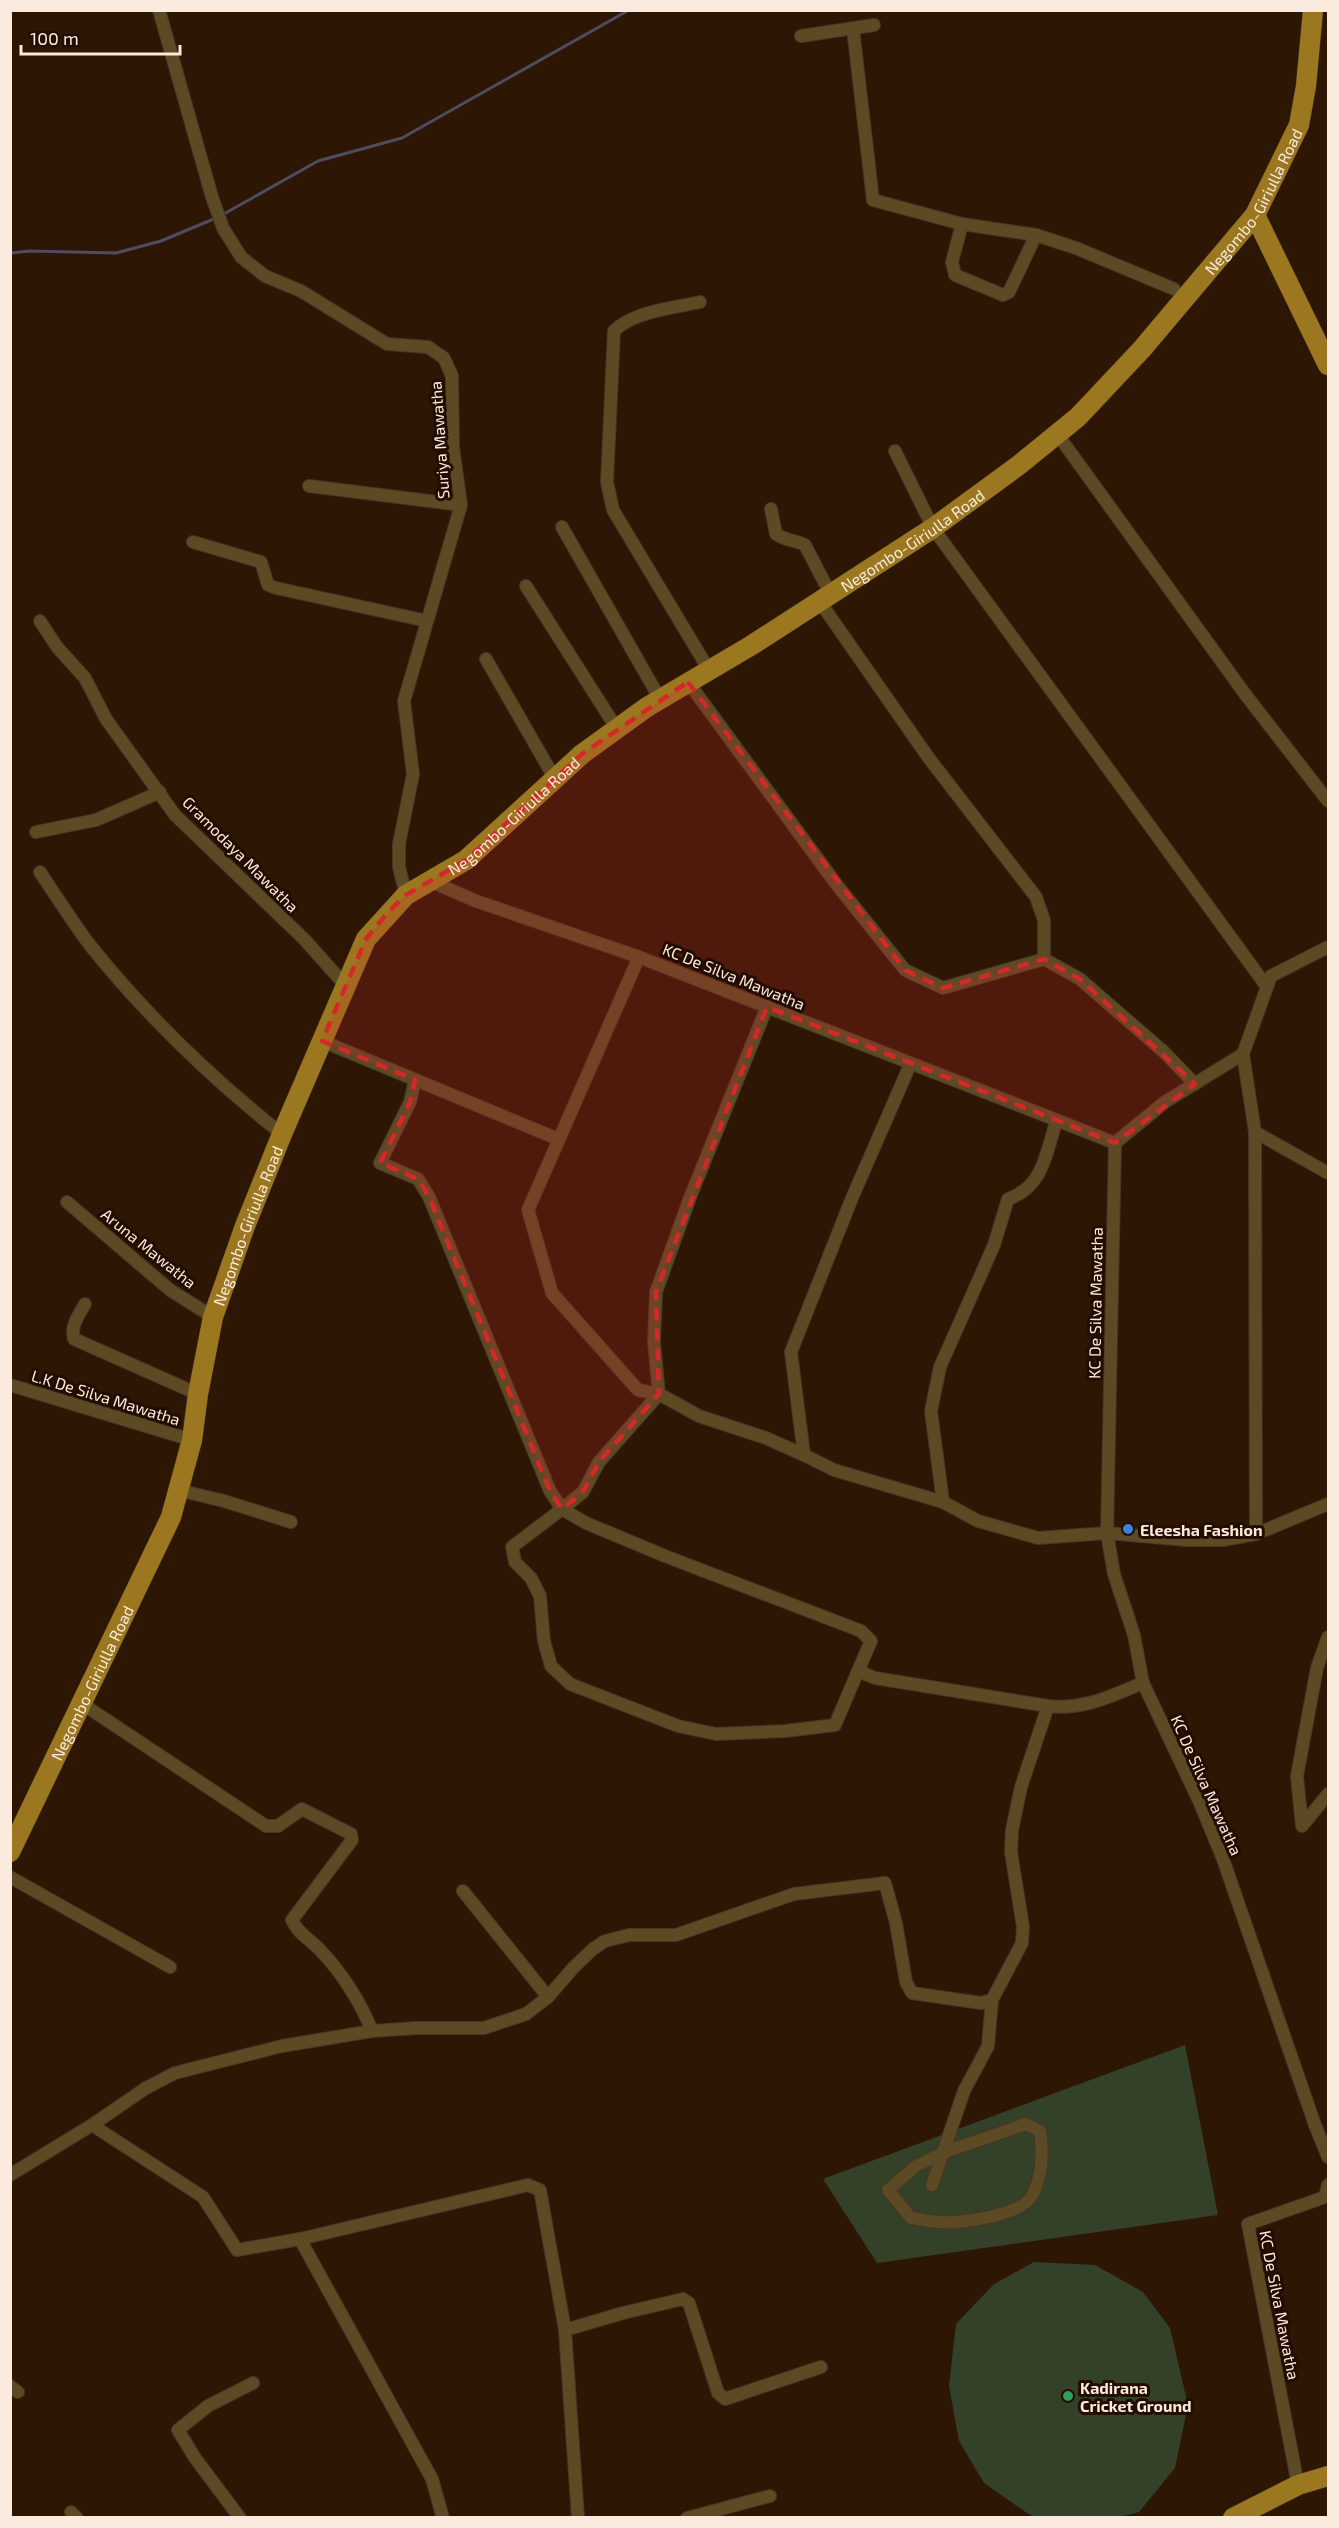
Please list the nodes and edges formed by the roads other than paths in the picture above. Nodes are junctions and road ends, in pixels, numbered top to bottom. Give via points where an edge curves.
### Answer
1 (159, 10) edge
2 (1313, 10) edge
3 (874, 26) dead end
4 (853, 29) junction
5 (801, 36) dead end
6 (1255, 215) junction
7 (962, 224) junction
8 (1036, 234) junction
9 (1174, 289) dead end
10 (700, 302) dead end
11 (1329, 365) edge
12 (1058, 435) junction
13 (895, 451) dead end
14 (309, 486) dead end
15 (461, 505) junction
16 (771, 508) dead end
17 (562, 527) dead end
18 (933, 528) junction
19 (193, 542) dead end
20 (526, 586) dead end
21 (826, 598) junction
22 (40, 621) dead end
23 (427, 621) junction
24 (486, 659) dead end
25 (710, 670) junction
26 (688, 682) junction
27 (660, 699) junction
28 (617, 729) junction
29 (555, 779) junction
30 (160, 792) junction
31 (1329, 801) edge
32 (36, 832) dead end
33 (40, 872) dead end
34 (430, 881) junction
35 (406, 895) junction
36 (1329, 947) edge
37 (639, 957) junction
38 (1044, 959) junction
39 (346, 986) junction
40 (1267, 987) junction
41 (766, 1007) junction
42 (322, 1041) junction
43 (1243, 1054) junction
44 (910, 1065) junction
45 (415, 1080) junction
46 (1195, 1084) junction
47 (1056, 1122) junction
48 (1255, 1132) junction
49 (282, 1134) junction
50 (558, 1139) junction
51 (1115, 1143) junction
52 (1329, 1173) edge
53 (67, 1202) dead end
54 (85, 1304) dead end
55 (213, 1317) junction
56 (10, 1385) edge
57 (198, 1394) junction
58 (659, 1394) junction
59 (192, 1440) junction
60 (804, 1455) junction
61 (178, 1490) junction
62 (943, 1502) junction
63 (1329, 1504) edge
64 (562, 1509) junction
65 (291, 1522) dead end
66 (1107, 1533) junction
67 (1257, 1534) junction
68 (1329, 1637) edge
69 (858, 1671) junction
70 (1143, 1683) junction
71 (81, 1703) junction
72 (1048, 1706) junction
73 (1329, 1794) edge
74 (10, 1852) edge
75 (10, 1877) edge
76 (463, 1891) dead end
77 (170, 1967) dead end
78 (548, 1997) junction
79 (992, 2000) junction
80 (372, 2031) junction
81 (92, 2125) junction
82 (942, 2153) junction
83 (1329, 2157) edge
84 (10, 2175) edge
85 (932, 2185) dead end
86 (1329, 2185) edge
87 (300, 2240) junction
88 (564, 2330) junction
89 (821, 2367) dead end
90 (253, 2383) dead end
91 (1329, 2476) edge
92 (1298, 2485) junction
93 (770, 2496) dead end
94 (240, 2517) edge
95 (443, 2517) edge
96 (578, 2517) edge
97 (687, 2517) edge
98 (1233, 2517) edge

1 - 15 street, Suriya Mawatha via 212,196 223,228 241,257 264,276 301,291 387,344 428,347 444,358 452,376 453,447
2 - 6 main road, Negombo-Giriulla Road via 1299,125
3 - 4 street
4 - 5 street
4 - 7 street via 873,200
6 - 11 main road
6 - 12 main road, Negombo-Giriulla Road via 1142,349
7 - 8 street
7 - 8 street via 952,262 955,275 1004,295 1009,292
8 - 9 street
10 - 25 street via 638,317 614,331 607,482 613,510
12 - 18 main road, Negombo-Giriulla Road
12 - 31 street via 1245,694
13 - 18 street
14 - 15 street
15 - 23 street, Suriya Mawatha
16 - 21 street via 776,534 805,545
17 - 27 street
18 - 21 main road, Negombo-Giriulla Road
18 - 40 street
19 - 23 street via 261,562 268,585 276,588
20 - 28 street
21 - 25 main road, Negombo-Giriulla Road
21 - 38 street via 928,757 1036,897 1044,920
22 - 30 street, Gramodaya Mawatha via 85,678 106,718
23 - 35 street, Suriya Mawatha via 404,701 413,774 399,844 399,867
24 - 29 street
25 - 26 main road, Negombo-Giriulla Road
26 - 27 main road, Negombo-Giriulla Road
26 - 38 street via 837,885 905,970 943,988
27 - 28 main road, Negombo-Giriulla Road
28 - 29 main road, Negombo-Giriulla Road
29 - 34 main road, Negombo-Giriulla Road via 466,860
30 - 32 street via 96,820
30 - 39 street, Gramodaya Mawatha via 176,814 304,939
33 - 49 street via 88,943 158,1024 238,1100
34 - 35 main road, Negombo-Giriulla Road
34 - 37 street, KC De Silva Mawatha via 476,901
35 - 39 main road, Negombo-Giriulla Road via 366,939
36 - 40 street via 1271,976
37 - 41 street, KC De Silva Mawatha
37 - 50 street
38 - 46 street via 1080,979
39 - 42 main road, Negombo-Giriulla Road
40 - 43 street
41 - 44 street, KC De Silva Mawatha
41 - 58 street via 656,1292 654,1342
42 - 45 street
42 - 49 main road, Negombo-Giriulla Road
43 - 46 street
43 - 48 street
44 - 47 street, KC De Silva Mawatha
44 - 60 street via 791,1352
45 - 50 street
45 - 64 street via 410,1102 380,1163 418,1179 429,1197 550,1491
46 - 51 street via 1165,1102
47 - 51 street, KC De Silva Mawatha
47 - 62 street via 1038,1180 1008,1199 994,1245 940,1367 931,1411
48 - 52 street
48 - 67 street
49 - 55 main road, Negombo-Giriulla Road
50 - 58 street via 528,1210 552,1293 638,1390
51 - 66 street, KC De Silva Mawatha
53 - 55 street, Aruna Mawatha via 170,1290
54 - 57 street via 72,1331 74,1339
55 - 57 main road, Negombo-Giriulla Road
56 - 59 street, L.K De Silva Mawatha
57 - 59 main road, Negombo-Giriulla Road
58 - 60 street via 699,1416
58 - 64 street via 599,1462 583,1492
59 - 61 main road, Negombo-Giriulla Road
60 - 62 street via 834,1470
61 - 65 street
61 - 71 main road, Negombo-Giriulla Road via 171,1517
62 - 66 street via 978,1521 1038,1538
63 - 67 street
64 - 69 street via 596,1527 861,1631 871,1641
64 - 69 street via 512,1547 515,1562 531,1578 540,1596 544,1641 551,1666 570,1684 678,1726 716,1734 784,1731 835,1725
66 - 67 street via 1187,1540 1223,1540
66 - 70 street, KC De Silva Mawatha
68 - 73 street via 1317,1668 1297,1776 1302,1826
69 - 72 street via 875,1678
70 - 72 street via 1087,1705
70 - 83 street, KC De Silva Mawatha via 1223,1859
71 - 74 main road, Negombo-Giriulla Road
71 - 80 street via 267,1826 278,1826 302,1809 351,1834 352,1840 292,1920 295,1928 322,1952 363,2008
72 - 79 street via 1021,1787 1012,1830 1022,1942
75 - 77 street
76 - 78 street
78 - 79 street via 573,1968 605,1941 629,1935 676,1935 794,1894 885,1883 906,1982 912,1993 981,2003
78 - 80 street via 526,2014 484,2028
79 - 82 street via 988,2046 964,2091
80 - 81 street via 282,2046 175,2073
81 - 84 street
81 - 87 street via 203,2197 237,2250
82 - 82 street via 916,2166 888,2190 911,2218 969,2221 1022,2207 1033,2196 1043,2154 1040,2131 1026,2124
82 - 85 street
86 - 92 street, KC De Silva Mawatha via 1324,2197 1248,2224
87 - 88 street via 528,2185 540,2190
87 - 95 street via 432,2480
88 - 89 street via 683,2299 689,2303 718,2393 725,2399
88 - 96 street
90 - 94 street via 208,2406 178,2430
91 - 92 main road
92 - 98 main road
93 - 97 street

